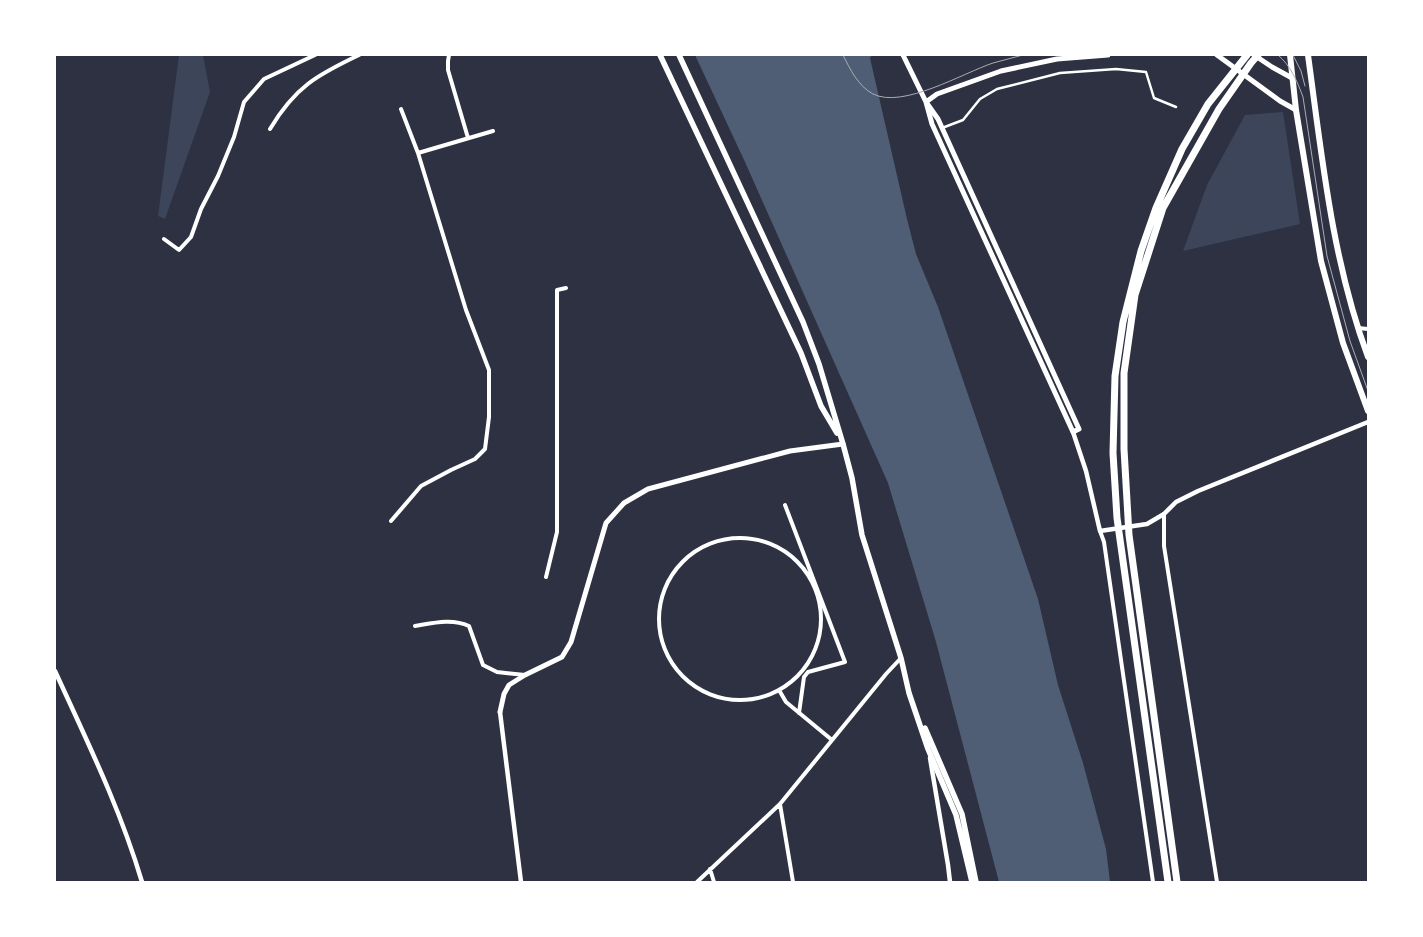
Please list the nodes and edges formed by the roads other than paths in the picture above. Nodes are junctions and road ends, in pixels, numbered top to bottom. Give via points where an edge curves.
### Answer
1 (314, 55) edge
2 (359, 55) edge
3 (450, 55) edge
4 (660, 55) edge
5 (679, 55) edge
6 (903, 55) edge
7 (1108, 55) edge
8 (1217, 55) edge
9 (1247, 55) edge
10 (1254, 55) edge
11 (1258, 55) edge
12 (1290, 55) edge
13 (1308, 55) edge
14 (1292, 78) junction
15 (926, 102) junction
16 (1176, 107) dead end
17 (401, 109) dead end
18 (1296, 110) junction
19 (942, 128) junction
20 (270, 129) dead end
21 (493, 131) dead end
22 (468, 138) junction
23 (418, 153) junction
24 (164, 239) dead end
25 (566, 288) dead end
26 (1358, 328) junction
27 (1368, 329) edge
28 (1368, 357) edge
29 (1368, 411) edge
30 (1368, 422) edge
31 (1072, 432) junction
32 (843, 444) junction
33 (785, 505) dead end
34 (1164, 514) junction
35 (391, 521) dead end
36 (1100, 531) junction
37 (546, 577) dead end
38 (415, 626) dead end
39 (901, 658) junction
40 (55, 671) edge
41 (525, 675) junction
42 (778, 690) junction
43 (909, 693) junction
44 (500, 712) joint
45 (799, 713) junction
46 (832, 740) junction
47 (928, 749) junction
48 (780, 804) junction
49 (710, 870) junction
50 (142, 882) edge
51 (521, 882) edge
52 (697, 882) edge
53 (714, 882) edge
54 (793, 882) edge
55 (950, 882) edge
56 (972, 882) edge
57 (976, 882) edge
58 (1153, 882) edge
59 (1168, 882) edge
60 (1177, 882) edge
61 (1217, 882) edge

1 - 24 street via 264,79 244,102 234,137 191,237 180,250
2 - 20 street via 322,72 302,87 279,113
3 - 22 street via 448,70
4 - 32 main road via 801,353 822,406
5 - 32 main road via 803,322
6 - 15 main road
7 - 15 main road via 1058,59 1001,70 937,94
8 - 18 main road
9 - 59 highway via 1208,104 1182,149 1156,208 1123,322 1115,376 1113,453 1117,518
10 - 14 main road
11 - 60 highway via 1219,109 1163,208 1135,296 1124,373 1127,516
12 - 14 highway
13 - 26 highway via 1337,252
14 - 18 highway
15 - 19 main road
15 - 31 main road via 932,124
16 - 19 street via 1154,98 1146,72 1116,69 1060,73 997,90 980,100 963,120
17 - 23 street
18 - 29 highway via 1321,261 1344,343
19 - 31 main road via 1079,429
21 - 22 street
22 - 23 street
23 - 35 street via 466,310 489,370 489,417 485,449 475,459 421,486
25 - 37 street via 558,290 557,532
26 - 27 street
26 - 28 highway
30 - 34 street via 1198,491 1176,502
31 - 36 street via 1086,471
32 - 39 main road via 862,535
32 - 41 main road via 790,452 648,489 624,503 606,523 571,642 562,657
33 - 45 street via 845,662 808,672 804,677
34 - 36 street via 1147,524
34 - 61 street via 1164,546
36 - 58 street
38 - 41 street via 460,622 469,626 483,665 497,672
39 - 43 main road
39 - 46 street
40 - 50 street via 107,783
41 - 44 main road via 509,685
42 - 42 street via 802,671 818,640 820,605 811,580 788,554 765,542 748,538 730,539 698,550 678,568 662,598 660,625 662,642 669,658 685,679 715,696 750,700
42 - 45 street
43 - 47 main road
43 - 57 main road via 962,814
44 - 51 street
45 - 46 street
46 - 48 street
47 - 55 street
47 - 56 main road via 956,815
48 - 49 street
48 - 54 street
49 - 52 street
49 - 53 street

